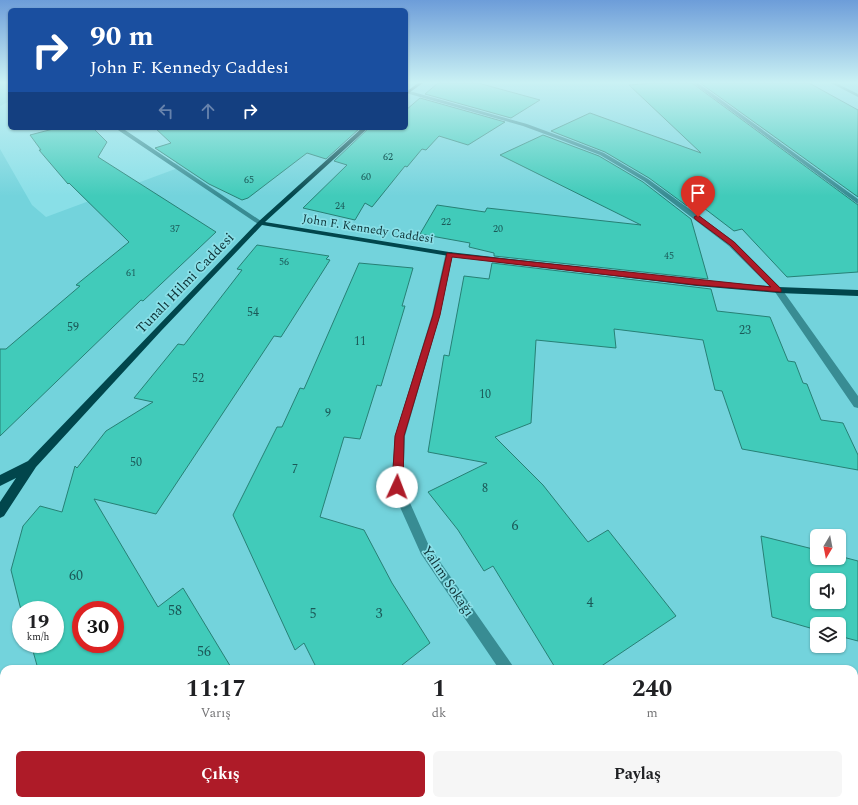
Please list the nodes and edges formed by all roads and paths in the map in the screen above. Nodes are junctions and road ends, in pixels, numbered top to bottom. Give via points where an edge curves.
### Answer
1 (510, 121) edge
2 (746, 121) edge
3 (121, 130) edge
4 (363, 130) edge
5 (858, 202) edge
6 (260, 223) junction
7 (449, 254) junction
8 (778, 290) junction
9 (858, 293) edge
10 (858, 404) edge
11 (32, 464) junction
12 (0, 481) edge
13 (0, 512) edge
14 (505, 665) edge

1 - 8 street via 602,154 646,180 726,239
2 - 5 street
3 - 6 street, John F. Kennedy Caddesi
4 - 6 main road, Tunalı Hilmi Caddesi
6 - 7 main road, John F. Kennedy Caddesi
6 - 11 main road, Tunalı Hilmi Caddesi
7 - 8 main road, John F. Kennedy Caddesi
7 - 14 street, Yalım Sokağı via 436,315 400,436 397,487 425,550
8 - 9 main road, John F. Kennedy Caddesi
8 - 10 street
11 - 12 main road
11 - 13 main road

